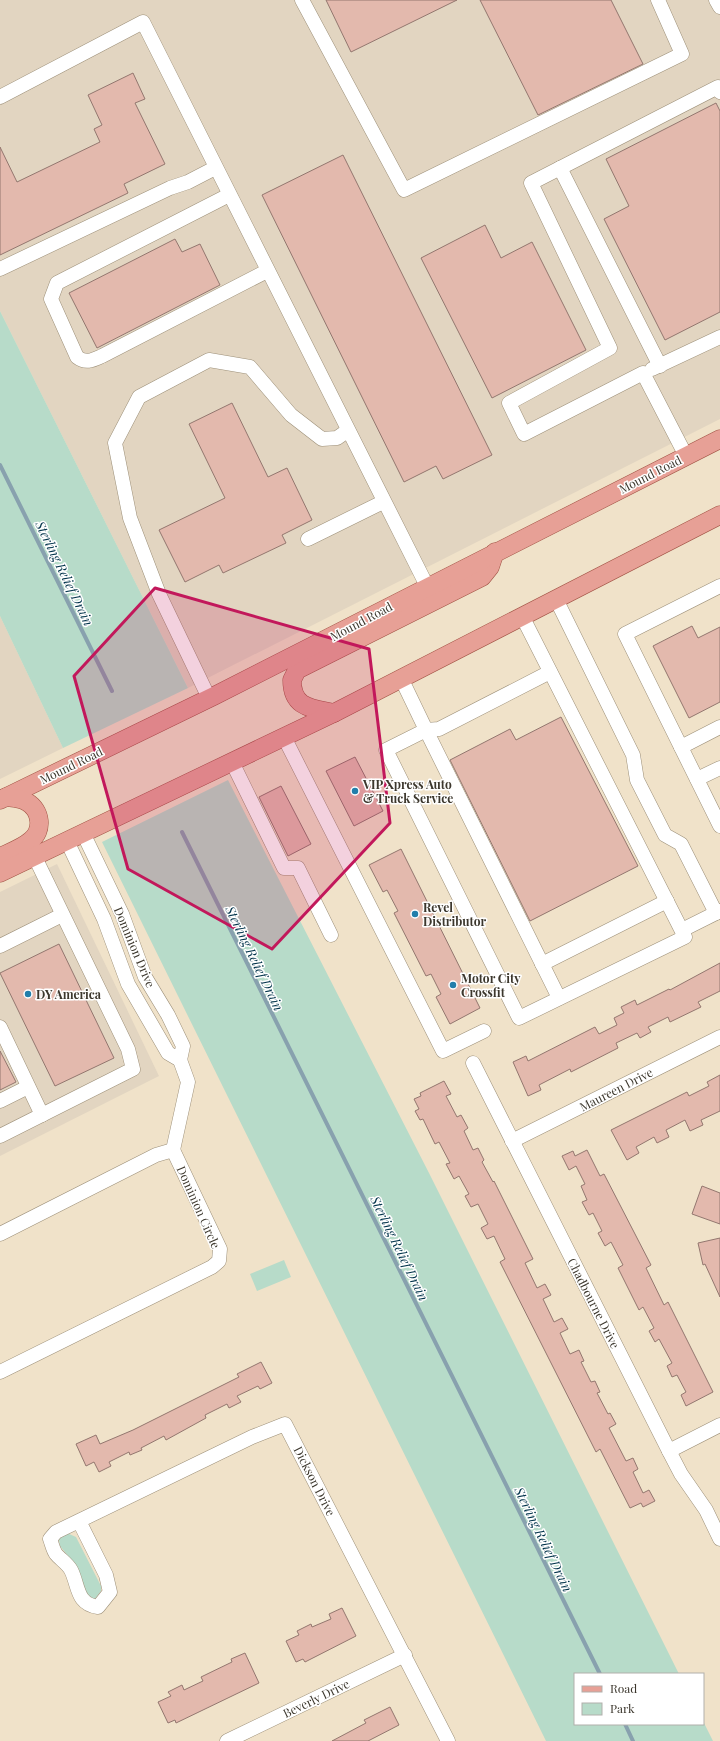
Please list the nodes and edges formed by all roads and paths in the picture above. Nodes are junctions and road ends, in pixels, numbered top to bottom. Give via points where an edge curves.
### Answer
1 (302, 0) edge
2 (658, 0) edge
3 (716, 0) edge
4 (720, 7) edge
5 (720, 92) edge
6 (0, 97) edge
7 (215, 168) junction
8 (560, 168) junction
9 (228, 195) junction
10 (0, 269) edge
11 (266, 270) junction
12 (720, 336) edge
13 (660, 366) junction
14 (643, 373) junction
15 (347, 431) junction
16 (720, 439) edge
17 (686, 456) junction
18 (383, 502) junction
19 (720, 515) edge
20 (308, 539) dead end
21 (495, 552) junction
22 (427, 586) junction
23 (720, 586) edge
24 (556, 599) junction
25 (522, 616) junction
26 (550, 672) junction
27 (401, 678) junction
28 (209, 698) junction
29 (334, 713) junction
30 (720, 727) edge
31 (426, 730) junction
32 (284, 737) junction
33 (681, 747) junction
34 (232, 762) junction
35 (720, 768) edge
36 (697, 779) junction
37 (3, 799) edge
38 (720, 826) edge
39 (75, 837) junction
40 (31, 850) junction
41 (0, 857) edge
42 (0, 873) edge
43 (667, 901) junction
44 (718, 912) edge
45 (62, 915) junction
46 (682, 930) junction
47 (331, 935) dead end
48 (132, 940) junction
49 (0, 946) edge
50 (114, 946) junction
51 (542, 964) junction
52 (559, 998) junction
53 (0, 1027) edge
54 (484, 1031) dead end
55 (720, 1037) edge
56 (180, 1060) junction
57 (473, 1063) dead end
58 (28, 1087) junction
59 (0, 1101) edge
60 (42, 1115) junction
61 (0, 1136) edge
62 (512, 1141) junction
63 (173, 1150) junction
64 (0, 1234) edge
65 (0, 1372) edge
66 (720, 1425) edge
67 (669, 1451) junction
68 (79, 1521) junction
69 (720, 1539) edge
70 (405, 1655) junction
71 (227, 1741) edge
72 (448, 1741) edge

1 - 2 street via 404,190 682,54
3 - 4 street
5 - 8 street via 718,87
6 - 7 street via 142,22
7 - 9 street
7 - 10 street
8 - 13 street
8 - 14 street via 531,183 610,348 509,403 524,434
9 - 11 street
9 - 11 street via 57,283 51,299 77,357 88,362 102,356
11 - 15 street
12 - 13 street
13 - 14 street
14 - 17 street
15 - 18 street
15 - 28 street via 337,438 322,439 291,415 250,367 209,360 139,398 115,443 130,518 159,594
16 - 17 main road, Mound Road
17 - 21 main road, Mound Road
18 - 20 street
18 - 22 street
19 - 24 main road
21 - 22 main road, Mound Road
21 - 29 main road via 490,567 482,577 297,670 292,680 294,697 301,704
22 - 28 main road, Mound Road
23 - 33 street via 625,634
24 - 25 main road
24 - 44 street via 633,755 640,787 665,835 681,844
25 - 26 street
25 - 27 main road
26 - 31 street via 439,729
26 - 43 street
27 - 29 main road
27 - 31 street
28 - 37 main road, Mound Road
29 - 32 main road
30 - 33 street
31 - 51 street
31 - 52 street via 386,750 501,982 519,1018
32 - 34 main road
32 - 54 street via 443,1051
33 - 36 street
34 - 39 main road
34 - 47 street via 284,868 298,868
35 - 36 street
36 - 38 street
37 - 40 main road via 22,799 36,812 39,830
39 - 40 main road
39 - 48 street, Dominion Drive via 122,914
39 - 50 street, Dominion Drive
40 - 41 main road
40 - 42 main road
40 - 45 street
43 - 46 street
43 - 51 street
44 - 46 street
45 - 49 street
45 - 60 street via 128,1050 133,1069
46 - 52 street via 685,936
48 - 50 street
48 - 56 street, Dominion Drive via 145,977 183,1046
50 - 56 street, Dominion Drive via 128,984 168,1053
51 - 52 street
53 - 58 street
55 - 62 street, Maureen Drive
56 - 63 street, Dominion Drive via 188,1082
57 - 62 street, Chadbourne Drive
58 - 59 street
58 - 60 street
60 - 61 street
62 - 67 street, Chadbourne Drive
63 - 64 street, Dominion Circle via 156,1155
63 - 65 street, Dominion Circle via 220,1249 219,1261 212,1267
66 - 67 street
67 - 69 street, Chadbourne Drive via 681,1474 706,1510
68 - 68 street, Dickson Drive via 56,1532 50,1539 55,1553 70,1569 82,1599 89,1606 98,1607 110,1592 106,1575
68 - 70 street, Dickson Drive via 252,1437 285,1424
70 - 71 street, Beverly Drive
70 - 72 street, Dickson Drive

